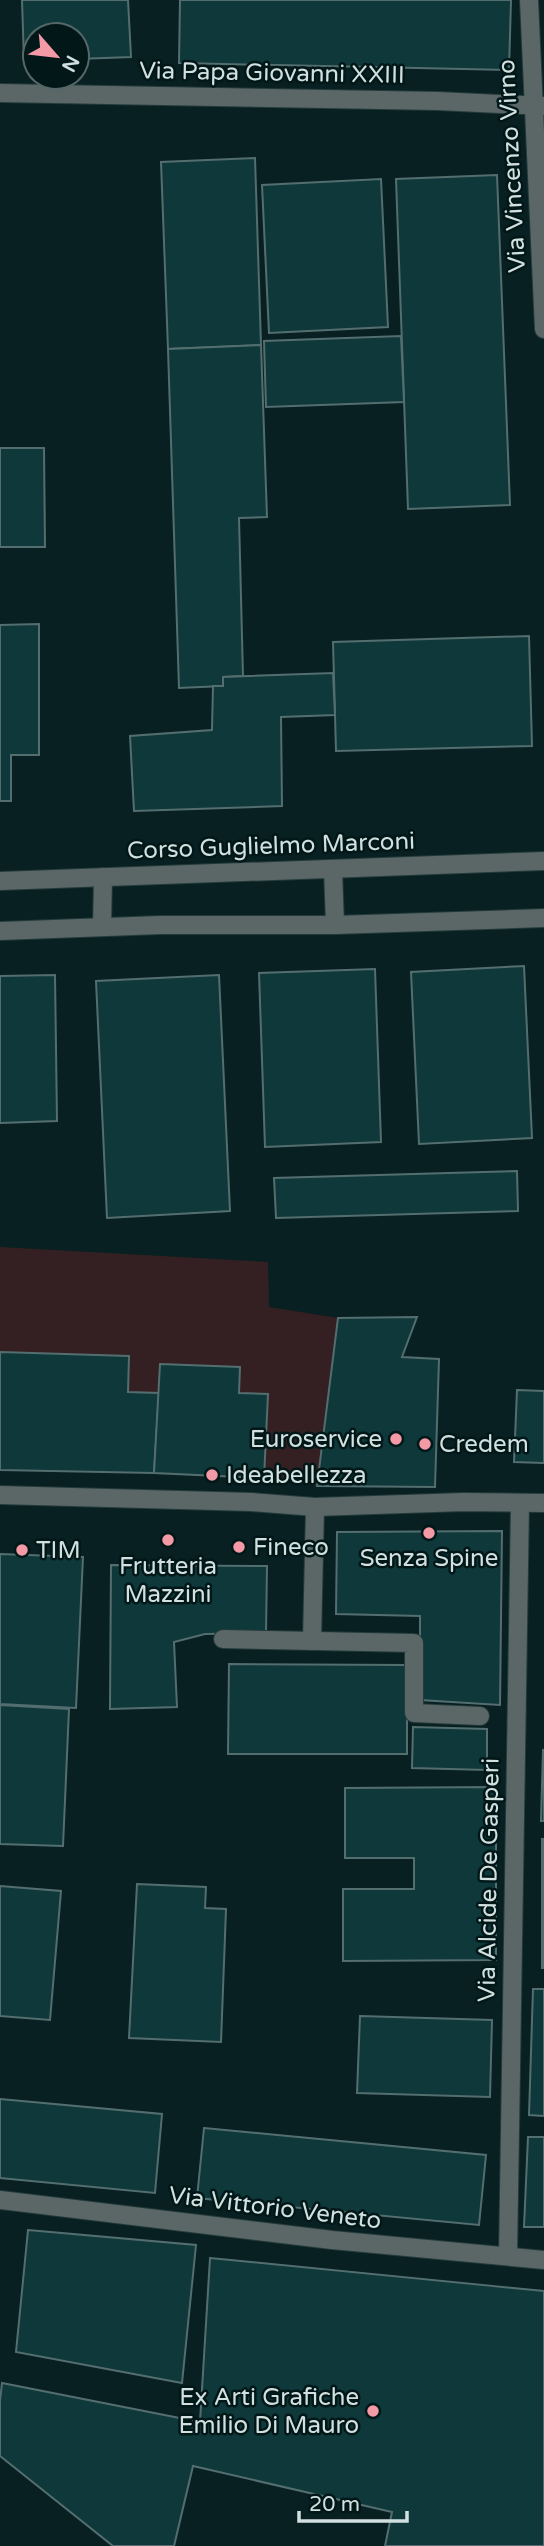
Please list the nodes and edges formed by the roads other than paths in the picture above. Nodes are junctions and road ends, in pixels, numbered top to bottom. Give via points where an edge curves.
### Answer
1 (528, 0) edge
2 (0, 93) edge
3 (539, 106) edge
4 (544, 330) edge
5 (544, 861) edge
6 (333, 869) junction
7 (103, 877) junction
8 (0, 881) edge
9 (544, 918) edge
10 (335, 925) junction
11 (102, 927) junction
12 (0, 931) edge
13 (0, 1494) edge
14 (520, 1503) junction
15 (544, 1503) edge
16 (315, 1507) junction
17 (223, 1639) dead end
18 (312, 1641) junction
19 (480, 1716) dead end
20 (0, 2200) edge
21 (508, 2256) junction
22 (544, 2260) edge

1 - 3 street, Via Vincenzo Virno
2 - 3 street, Via Papa Giovanni XXIII
3 - 4 street, Via Vincenzo Virno
5 - 6 street, Corso Guglielmo Marconi
6 - 7 street, Corso Guglielmo Marconi
6 - 10 street
7 - 8 street, Corso Guglielmo Marconi
7 - 11 street
9 - 10 street
10 - 11 street
11 - 12 street
13 - 16 street
14 - 15 street
14 - 16 street
14 - 21 street, Via Alcide De Gasperi
16 - 18 street
17 - 18 street
18 - 19 street via 414,1643 414,1713
20 - 21 street, Via Vittorio Veneto
21 - 22 street, Via Vittorio Veneto

